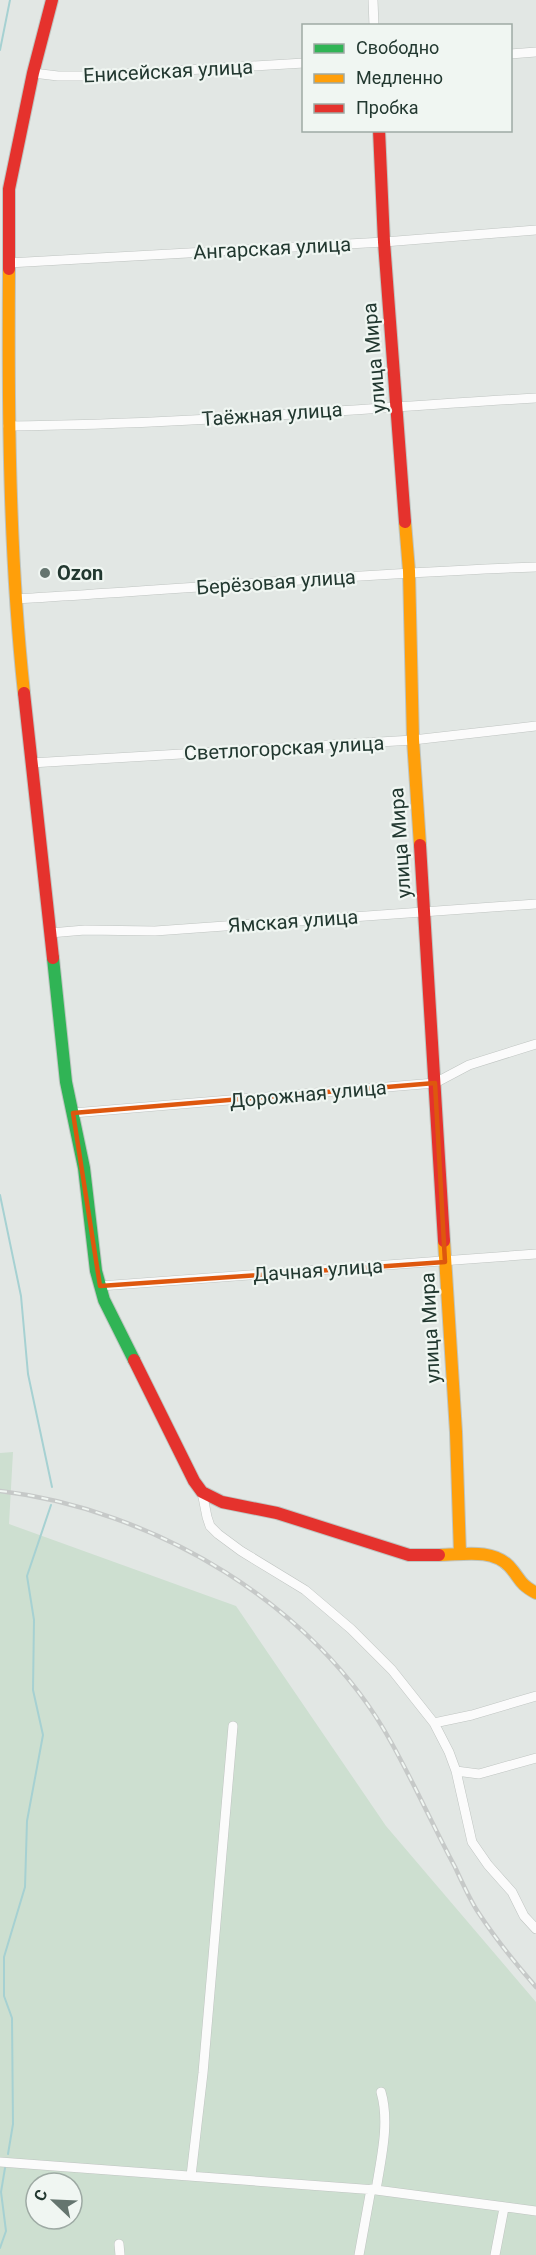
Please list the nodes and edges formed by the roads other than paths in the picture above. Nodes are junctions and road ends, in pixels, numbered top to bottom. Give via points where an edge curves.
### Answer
1 (52, 0) edge
2 (373, 0) edge
3 (374, 24) edge
4 (536, 52) edge
5 (512, 54) edge
6 (302, 63) edge
7 (33, 73) junction
8 (379, 132) edge
9 (536, 230) edge
10 (384, 242) junction
11 (8, 263) junction
12 (536, 398) edge
13 (398, 406) junction
14 (8, 426) junction
15 (536, 567) edge
16 (409, 571) junction
17 (15, 599) junction
18 (536, 726) edge
19 (413, 740) junction
20 (31, 763) junction
21 (536, 904) edge
22 (424, 911) junction
23 (50, 933) junction
24 (536, 1044) edge
25 (435, 1083) junction
26 (73, 1113) junction
27 (536, 1254) edge
28 (446, 1262) junction
29 (100, 1286) junction
30 (202, 1492) junction
31 (460, 1554) junction
32 (536, 1593) edge
33 (536, 1696) edge
34 (434, 1723) junction
35 (233, 1726) dead end
36 (536, 1758) edge
37 (456, 1772) junction
38 (536, 1929) edge
39 (381, 2092) dead end
40 (0, 2162) edge
41 (191, 2176) junction
42 (374, 2189) junction
43 (504, 2208) junction
44 (536, 2211) edge
45 (119, 2244) dead end
46 (120, 2255) edge
47 (359, 2255) edge
48 (495, 2255) edge

1 - 7 street
2 - 3 street
4 - 5 street
6 - 7 street, Енисейская улица via 77,77
7 - 11 street via 9,189
8 - 10 street, улица Мира
9 - 10 street, Ангарская улица
10 - 11 street, Ангарская улица
10 - 13 street, улица Мира
11 - 14 street
12 - 13 street, Таёжная улица
13 - 14 street, Таёжная улица
13 - 16 street, улица Мира
14 - 17 street
15 - 16 street, Берёзовая улица
16 - 17 street, Берёзовая улица
16 - 19 street, улица Мира
17 - 20 street
18 - 19 street, Светлогорская улица
19 - 20 street, Светлогорская улица
19 - 22 street, улица Мира
20 - 23 street
21 - 22 street, Ямская улица
22 - 23 street, Ямская улица via 155,931
22 - 25 street, улица Мира
23 - 26 street via 66,1082
24 - 25 street, Дорожная улица via 469,1065
25 - 26 street, Дорожная улица
25 - 28 street, улица Мира
26 - 29 street
27 - 28 street, Дачная улица
28 - 29 street, Дачная улица
28 - 31 street, улица Мира
29 - 30 street
30 - 31 street via 222,1503 277,1513 409,1555
30 - 34 street via 210,1526 226,1542 305,1590 351,1629 392,1670
31 - 32 street via 496,1557 509,1566 522,1585
33 - 34 street
34 - 37 street
35 - 41 street
36 - 37 street via 479,1774
37 - 38 street via 472,1842
39 - 42 street via 385,2127
40 - 41 street
41 - 42 street
42 - 43 street
42 - 47 street
43 - 44 street
43 - 48 street
45 - 46 street

